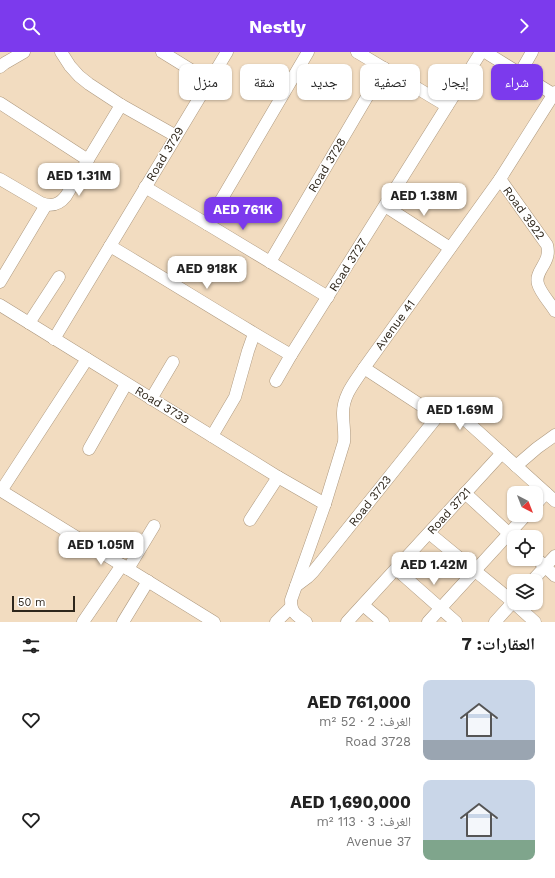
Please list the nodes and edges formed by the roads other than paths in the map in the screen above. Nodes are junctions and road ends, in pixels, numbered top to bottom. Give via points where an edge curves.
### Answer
1 (24, 52) edge
2 (61, 52) edge
3 (162, 52) edge
4 (227, 52) edge
5 (308, 52) edge
6 (357, 52) edge
7 (481, 52) edge
8 (485, 52) edge
9 (532, 52) edge
10 (181, 64) edge
11 (220, 64) edge
12 (377, 64) edge
13 (505, 64) edge
14 (525, 64) edge
15 (0, 67) edge
16 (543, 87) edge
17 (420, 89) edge
18 (554, 93) edge
19 (198, 100) edge
20 (365, 100) edge
21 (0, 103) edge
22 (121, 105) junction
23 (448, 106) junction
24 (176, 136) junction
25 (88, 160) junction
26 (0, 179) edge
27 (500, 179) junction
28 (146, 187) junction
29 (46, 205) junction
30 (385, 206) junction
31 (207, 224) junction
32 (110, 246) junction
33 (450, 248) junction
34 (270, 262) junction
35 (59, 277) dead end
36 (0, 282) edge
37 (328, 297) junction
38 (0, 305) edge
39 (555, 310) edge
40 (29, 323) junction
41 (254, 334) junction
42 (54, 339) junction
43 (291, 356) junction
44 (87, 359) junction
45 (173, 362) dead end
46 (364, 368) junction
47 (276, 381) dead end
48 (126, 384) junction
49 (151, 399) junction
50 (441, 412) junction
51 (555, 435) edge
52 (212, 436) junction
53 (89, 449) dead end
54 (502, 453) junction
55 (516, 466) junction
56 (278, 477) junction
57 (1, 490) edge
58 (465, 493) junction
59 (551, 497) edge
60 (325, 504) junction
61 (250, 520) dead end
62 (154, 526) dead end
63 (507, 531) edge
64 (429, 533) junction
65 (507, 541) edge
66 (555, 556) edge
67 (543, 562) edge
68 (543, 566) edge
69 (125, 567) junction
70 (396, 569) junction
71 (475, 570) junction
72 (555, 576) edge
73 (148, 581) junction
74 (296, 586) junction
75 (507, 596) edge
76 (363, 605) junction
77 (291, 607) junction
78 (440, 608) junction
79 (507, 608) edge
80 (522, 610) edge
81 (83, 622) edge
82 (123, 622) edge
83 (214, 622) edge
84 (276, 622) edge
85 (306, 622) edge
86 (347, 622) edge
87 (382, 622) edge
88 (428, 622) edge
89 (456, 622) edge
90 (495, 622) edge
91 (535, 622) edge

1 - 15 street
2 - 22 street via 79,76
3 - 10 street
4 - 11 street, Road 3729
5 - 31 street
6 - 12 street
7 - 23 street, Road 3727
8 - 13 street
9 - 14 street
16 - 18 street
17 - 23 street
18 - 27 street, Avenue 41
19 - 24 street, Road 3729
20 - 34 street, Road 3728
21 - 25 street
22 - 24 street
22 - 25 street
23 - 30 street, Road 3727
24 - 28 street, Road 3729
25 - 29 street via 62,201 52,206
26 - 29 street
27 - 33 street, Avenue 41
27 - 39 street, Road 3922 via 547,245 548,256 537,281 540,290
28 - 31 street
28 - 32 street, Road 3729
29 - 36 street
30 - 33 street
30 - 37 street, Road 3727
31 - 34 street
32 - 41 street
32 - 42 street, Road 3729
33 - 46 street, Avenue 41
34 - 37 street
35 - 40 street
37 - 43 street, Road 3727
38 - 40 street, Road 3733
40 - 42 street, Road 3733
41 - 43 street
41 - 52 street via 235,397
42 - 44 street, Road 3733
43 - 47 street, Road 3727
44 - 48 street, Road 3733
44 - 57 street
45 - 49 street
46 - 50 street via 422,406
46 - 60 street, Avenue 41 via 345,400 344,442
48 - 49 street, Road 3733
48 - 53 street
49 - 52 street, Road 3733
50 - 54 street via 462,417
50 - 74 street, Road 3723 via 313,572
51 - 55 street
52 - 56 street, Road 3733
54 - 55 street
54 - 58 street, Road 3721
55 - 59 street
56 - 60 street, Road 3733
56 - 61 street
57 - 69 street
58 - 63 street
58 - 64 street, Road 3721
60 - 74 street, Avenue 41
62 - 69 street
64 - 70 street, Road 3721
64 - 71 street
65 - 71 street
66 - 67 street
68 - 72 street
69 - 73 street
69 - 81 street
70 - 76 street, Road 3721
70 - 78 street
71 - 75 street
71 - 78 street
73 - 82 street
73 - 83 street
74 - 77 street, Avenue 41
76 - 86 street, Road 3721
76 - 87 street
77 - 84 street
77 - 85 street via 293,612
78 - 88 street
78 - 89 street
79 - 90 street
80 - 91 street

